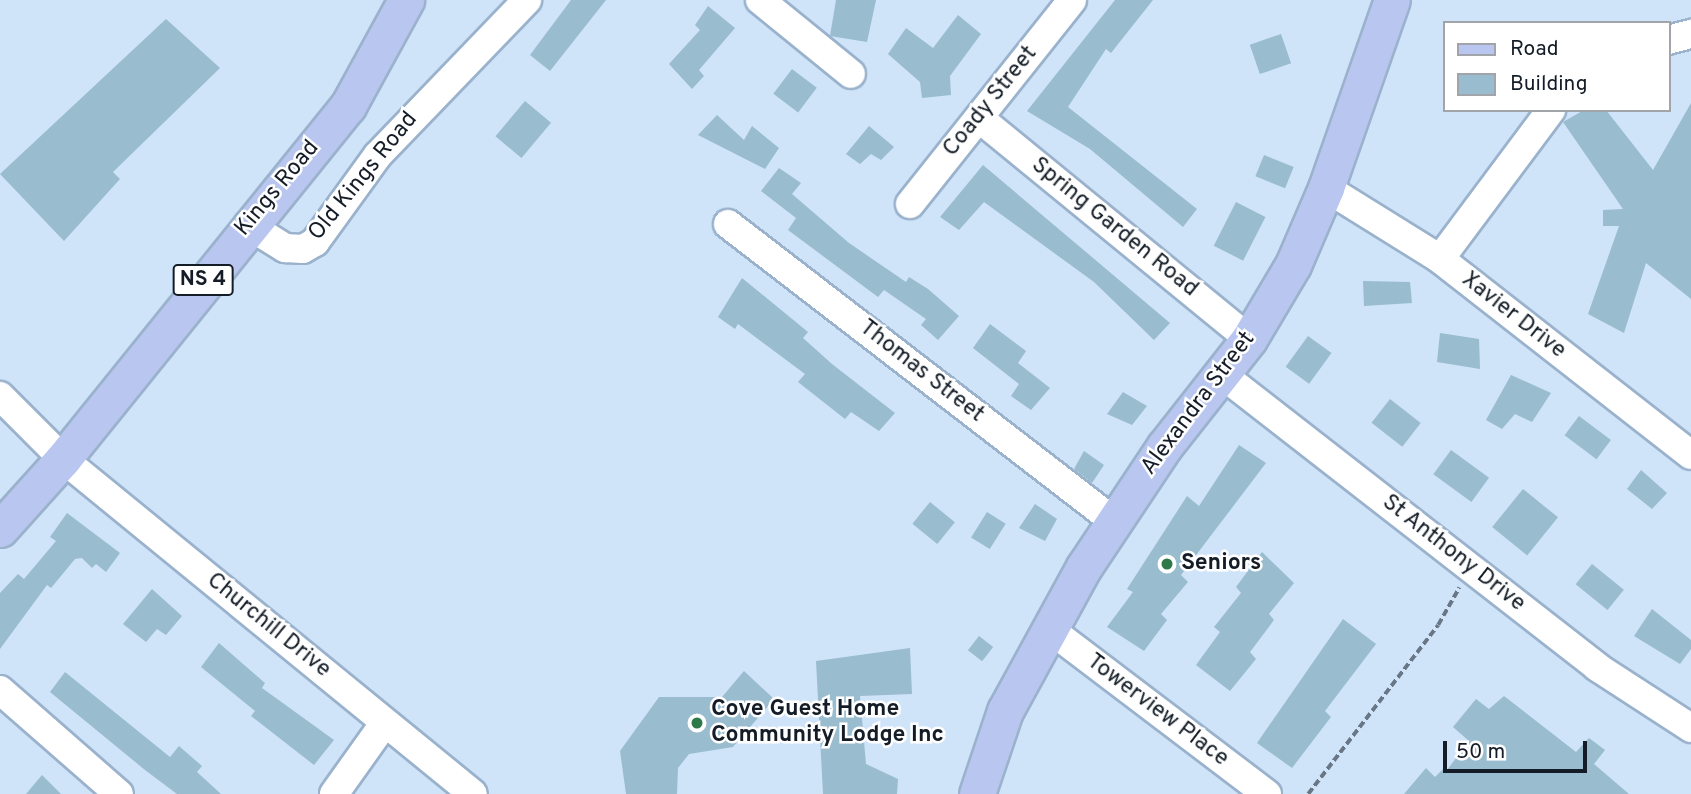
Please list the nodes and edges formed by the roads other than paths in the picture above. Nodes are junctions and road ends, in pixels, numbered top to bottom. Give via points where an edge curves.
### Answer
1 (406, 0) edge
2 (527, 0) edge
3 (760, 0) edge
4 (1072, 0) edge
5 (1392, 0) edge
6 (1691, 34) edge
7 (1670, 39) edge
8 (851, 74) dead end
9 (1550, 112) edge
10 (979, 118) junction
11 (1326, 188) junction
12 (909, 204) dead end
13 (728, 224) dead end
14 (248, 225) junction
15 (1440, 259) junction
16 (1249, 339) junction
17 (1220, 373) junction
18 (0, 396) edge
19 (1691, 455) edge
20 (63, 459) junction
21 (1114, 521) junction
22 (0, 530) edge
23 (1048, 628) junction
24 (0, 690) edge
25 (384, 724) junction
26 (1691, 728) edge
27 (119, 794) edge
28 (334, 794) edge
29 (473, 794) edge
30 (976, 794) edge
31 (1267, 794) edge

1 - 14 main road, Kings Road / NS 4 via 348,106
2 - 14 street, Old Kings Road via 378,155 315,242 291,250
3 - 8 street
4 - 10 street, Coady Street
5 - 11 main road, Alexandra Street
6 - 7 street
9 - 15 street
10 - 12 street, Coady Street
10 - 16 street, Spring Garden Road
11 - 15 street, Xavier Drive
11 - 16 main road, Alexandra Street via 1293,265
13 - 21 street, Thomas Street
14 - 20 main road, Kings Road / NS 4
15 - 19 street, Xavier Drive
16 - 17 main road, Alexandra Street
17 - 21 main road, Alexandra Street
17 - 26 street, St Anthony Drive via 1597,667
18 - 20 street, Churchill Drive
20 - 22 main road, Kings Road / NS 4
20 - 25 street, Churchill Drive
21 - 23 main road, Alexandra Street
23 - 30 main road, Alexandra Street via 1004,711
23 - 31 street, Towerview Place
24 - 27 street
25 - 28 street
25 - 29 street, Churchill Drive

